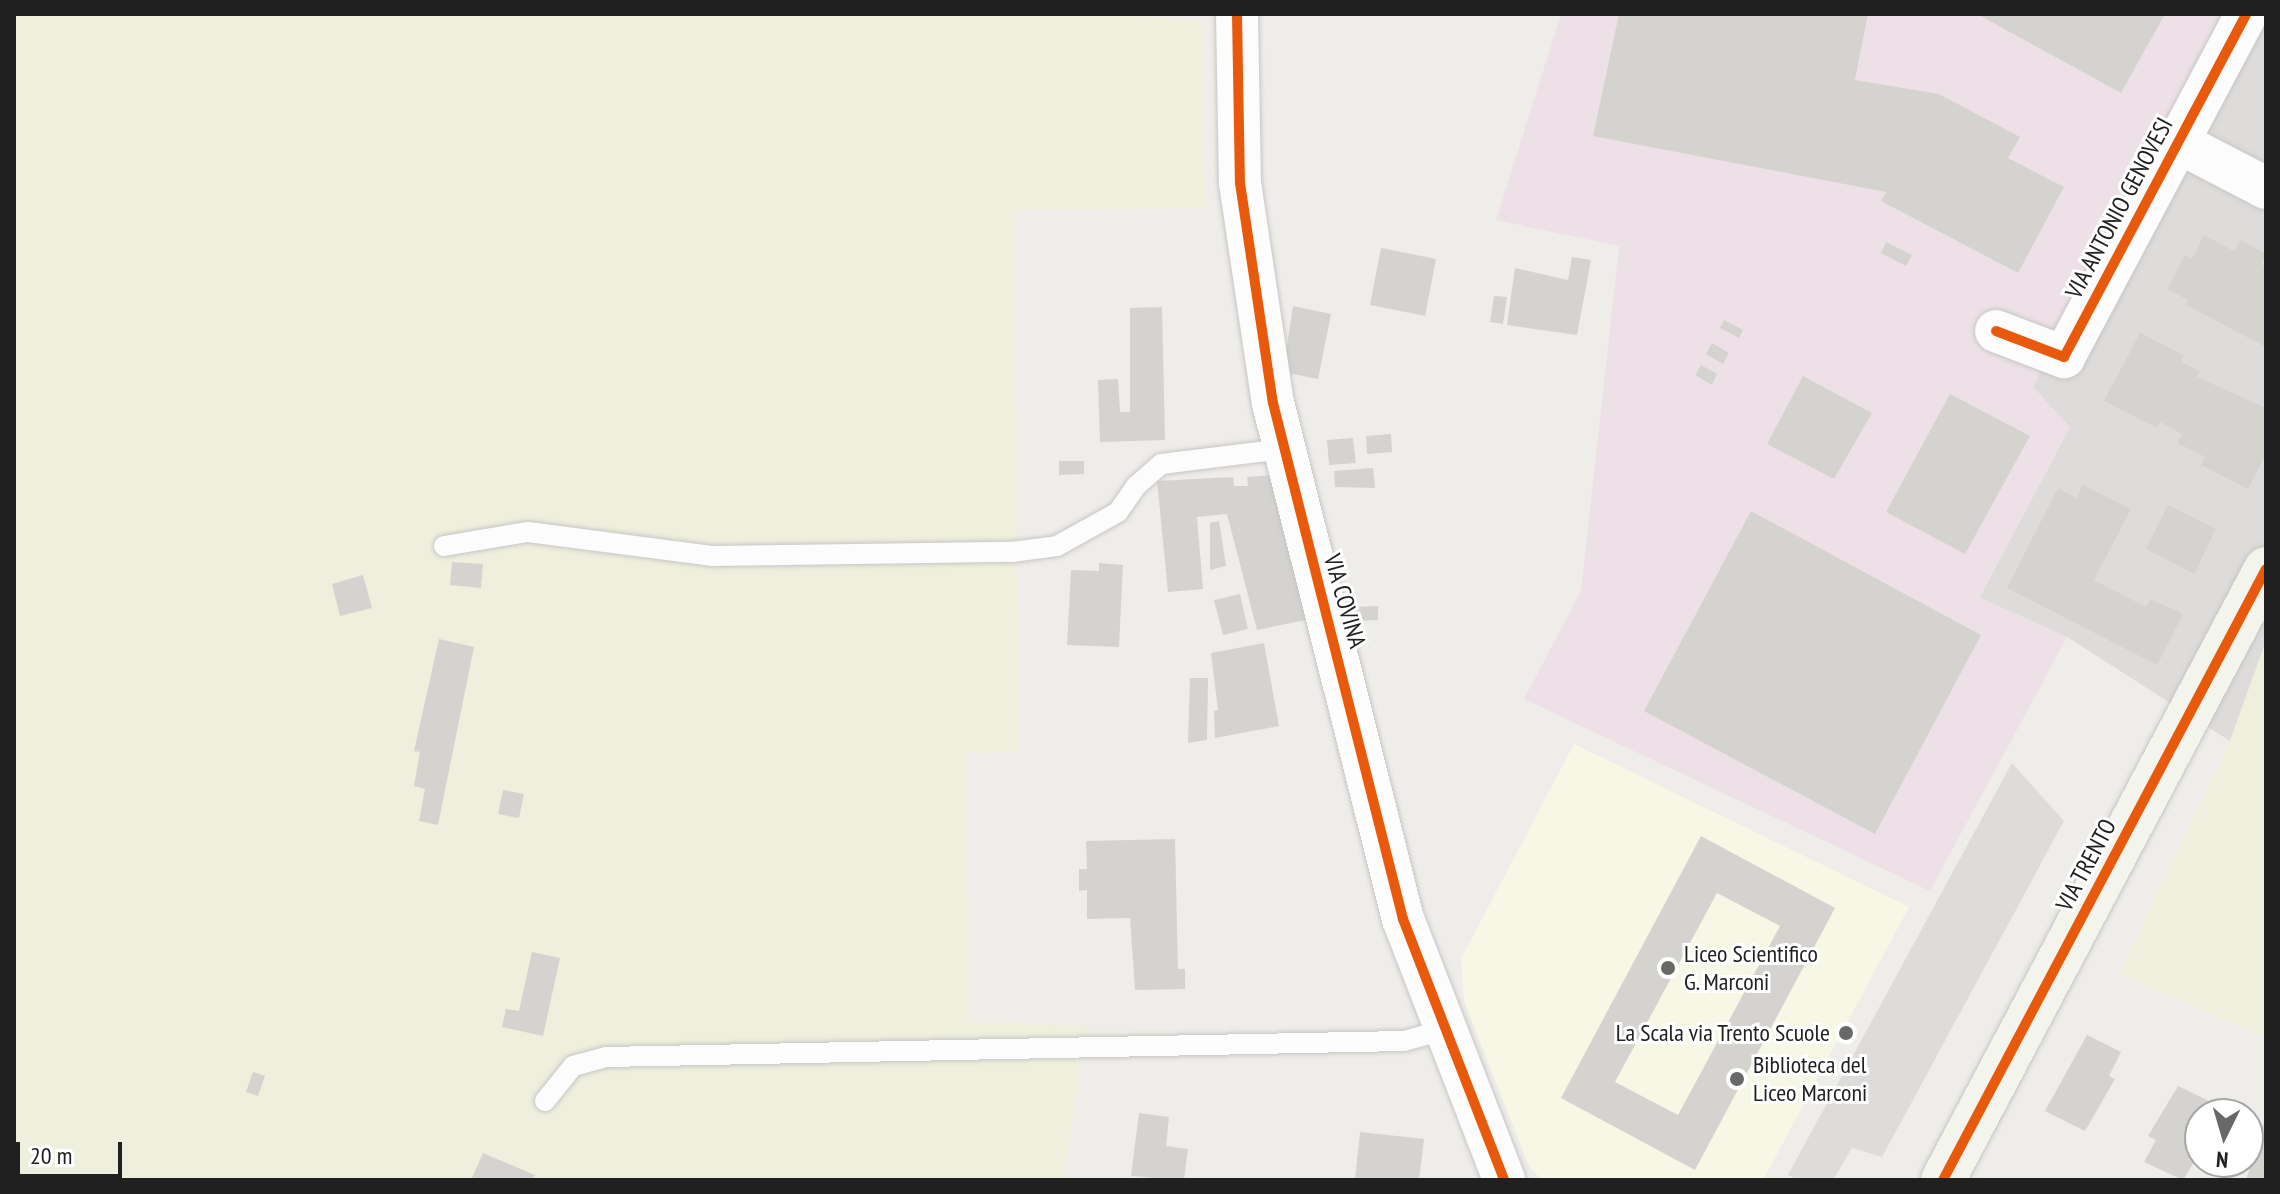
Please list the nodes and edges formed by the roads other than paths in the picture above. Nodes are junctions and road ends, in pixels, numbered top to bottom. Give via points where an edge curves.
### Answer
1 (1237, 14) edge
2 (2246, 14) edge
3 (2178, 142) junction
4 (2266, 188) edge
5 (1996, 331) dead end
6 (1284, 449) junction
7 (444, 546) dead end
8 (2266, 569) edge
9 (1448, 1029) junction
10 (545, 1101) dead end
11 (1504, 1180) edge
12 (1943, 1180) edge

1 - 6 street, VIA COVINA via 1240,183
2 - 3 street, VIA ANTONIO GENOVESI
3 - 4 street, VIA ANTONIO GENOVESI
3 - 5 street, VIA ANTONIO GENOVESI via 2064,357
6 - 7 lane via 1161,464 1118,512 1057,546 1012,552 713,556 528,532
6 - 9 street, VIA COVINA via 1403,919
8 - 12 street, VIA TRENTO
9 - 10 lane via 1404,1041 606,1057 573,1066
9 - 11 street, VIA COVINA via 1481,1131

